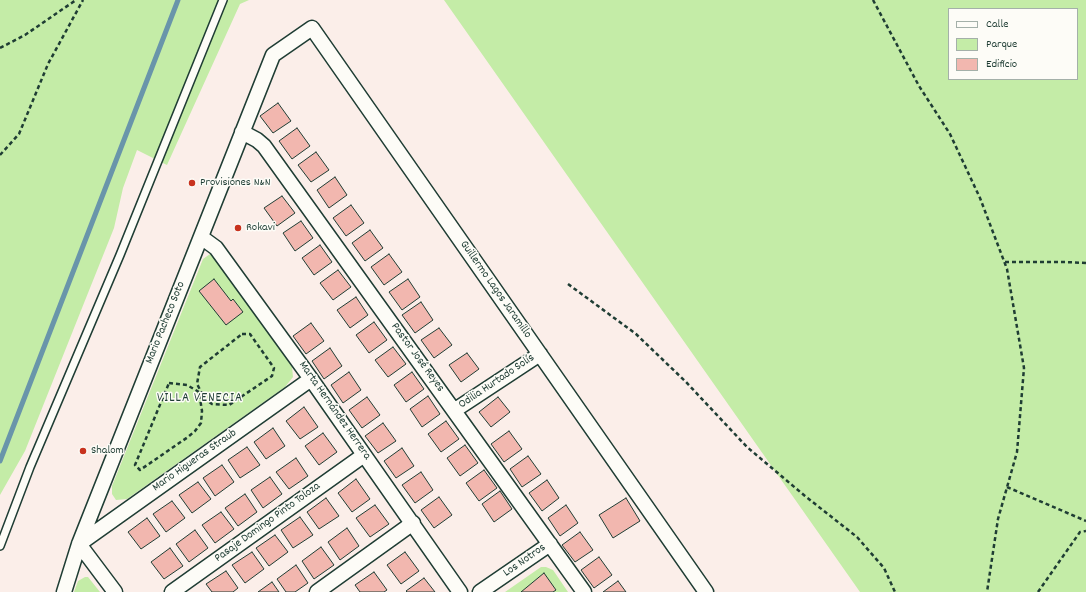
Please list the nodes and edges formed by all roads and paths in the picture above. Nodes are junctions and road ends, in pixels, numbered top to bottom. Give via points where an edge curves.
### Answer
1 (76, 0) edge
2 (83, 0) edge
3 (223, 0) edge
4 (873, 0) edge
5 (0, 48) edge
6 (273, 56) joint
7 (242, 132) junction
8 (0, 155) edge
9 (201, 237) junction
10 (1004, 262) junction
11 (1086, 263) edge
12 (568, 284) dead end
13 (540, 354) junction
14 (311, 379) junction
15 (200, 392) junction
16 (455, 410) junction
17 (364, 455) junction
18 (1007, 487) junction
19 (1086, 521) edge
20 (413, 523) junction
21 (1086, 531) edge
22 (79, 544) junction
23 (550, 544) junction
24 (0, 546) edge
25 (64, 592) edge
26 (115, 592) edge
27 (172, 592) edge
28 (317, 592) edge
29 (460, 592) edge
30 (480, 592) edge
31 (584, 592) edge
32 (706, 592) edge
33 (895, 592) edge
34 (987, 592) edge
35 (1038, 592) edge

1 - 5 path
2 - 8 path via 48,64 19,134
3 - 24 lane via 120,255 30,466
4 - 10 path via 919,86 950,134 980,198
6 - 7 street, Mario Pacheco Soto
6 - 13 street, Guillermo Lagos Jaramillo via 312,28
7 - 9 street, Mario Pacheco Soto
7 - 16 street, Pastor José Reyes via 264,146
9 - 14 street, Marta Hernández Herrera via 216,248
9 - 22 street, Mario Pacheco Soto
10 - 11 path
10 - 18 path via 1024,368 1017,452
12 - 33 path via 636,334 686,382 747,447 857,537 884,568
13 - 16 street, Odilia Hurtado Solís
13 - 32 street, Guillermo Lagos Jaramillo
14 - 17 street, Marta Hernández Herrera
14 - 22 street, Mario Higueras Straub
15 - 15 path via 197,384 200,367 242,334 250,334 274,368 272,376 229,405 212,404
15 - 15 path via 201,423 195,431 140,470 135,464 169,383 187,385
16 - 23 street, Pastor José Reyes
17 - 20 street, Marta Hernández Herrera
17 - 27 street, Pasaje Domingo Pinto Toloza
18 - 19 path
18 - 34 path via 998,519
20 - 28 street
20 - 29 street, Marta Hernández Herrera
21 - 35 path via 1080,532
22 - 25 street, Mario Pacheco Soto
22 - 26 street
23 - 30 street, Los Notros
23 - 31 street, Pastor José Reyes

